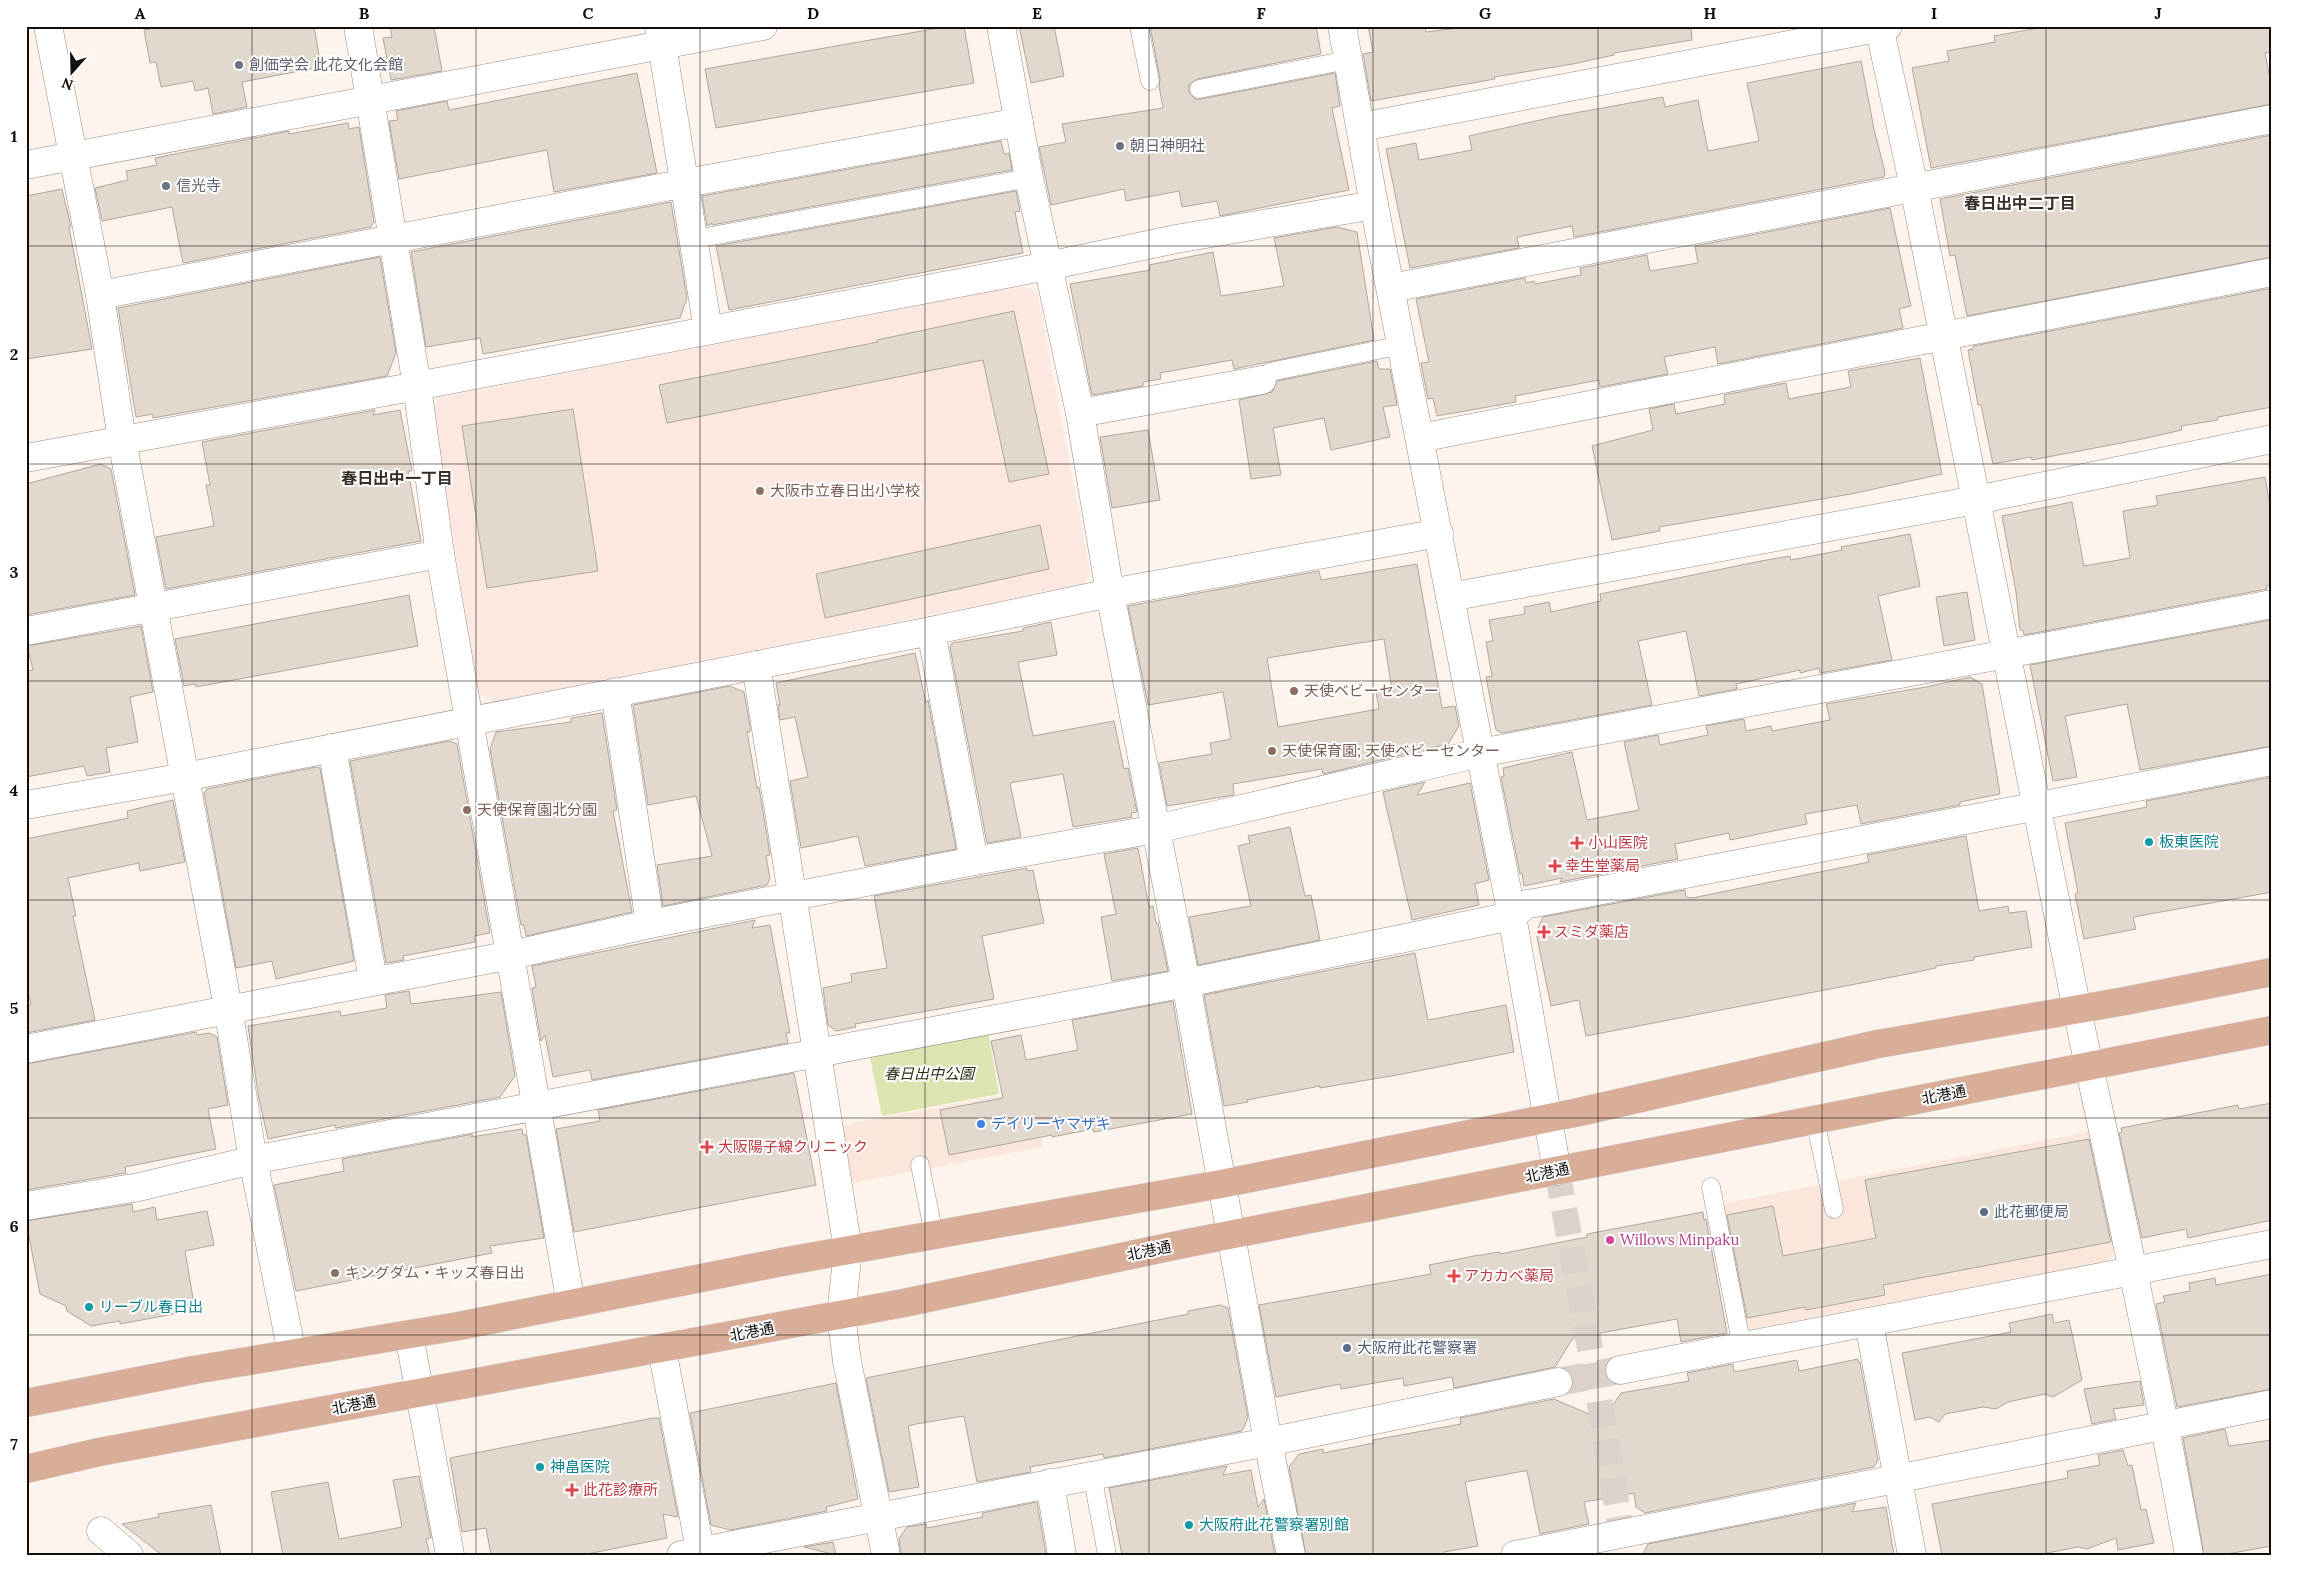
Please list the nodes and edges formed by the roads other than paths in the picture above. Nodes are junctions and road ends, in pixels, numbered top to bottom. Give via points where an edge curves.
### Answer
1 (48, 26) edge
2 (358, 26) edge
3 (764, 26) edge
4 (1001, 26) edge
5 (1139, 26) edge
6 (1342, 26) edge
7 (1882, 27) edge
8 (660, 36) edge
9 (1348, 60) junction
10 (1150, 81) dead end
11 (1199, 89) dead end
12 (371, 102) junction
13 (2272, 119) edge
14 (1019, 122) junction
15 (1361, 128) junction
16 (73, 156) junction
17 (26, 165) edge
18 (1029, 178) junction
19 (686, 183) junction
20 (1914, 187) junction
21 (1374, 205) junction
22 (392, 239) junction
23 (695, 239) junction
24 (1048, 266) junction
25 (2272, 272) edge
26 (1391, 288) junction
27 (100, 295) junction
28 (708, 330) junction
29 (1943, 336) junction
30 (1402, 345) junction
31 (1262, 380) joint
32 (417, 386) junction
33 (1080, 413) junction
34 (1420, 438) junction
35 (2272, 439) edge
36 (122, 440) junction
37 (26, 458) edge
38 (1976, 500) junction
39 (1439, 533) junction
40 (440, 554) junction
41 (1110, 593) junction
42 (1450, 597) junction
43 (2272, 604) edge
44 (154, 607) junction
45 (26, 631) edge
46 (930, 631) junction
47 (2006, 654) junction
48 (756, 665) junction
49 (614, 692) junction
50 (469, 720) junction
51 (332, 748) junction
52 (1480, 753) junction
53 (2272, 761) edge
54 (186, 777) junction
55 (26, 805) edge
56 (2036, 808) junction
57 (1156, 829) junction
58 (974, 861) junction
59 (793, 896) junction
60 (1512, 916) junction
61 (650, 924) junction
62 (511, 955) junction
63 (2272, 972) edge
64 (373, 980) junction
65 (1186, 983) junction
66 (228, 1008) junction
67 (2077, 1010) junction
68 (2272, 1030) edge
69 (26, 1049) edge
70 (817, 1054) junction
71 (2089, 1066) junction
72 (535, 1106) junction
73 (1548, 1118) junction
74 (1815, 1120) junction
75 (253, 1160) junction
76 (920, 1165) dead end
77 (1557, 1171) junction
78 (1221, 1184) junction
79 (1711, 1188) dead end
80 (26, 1206) edge
81 (1834, 1210) dead end
82 (934, 1235) junction
83 (1231, 1235) junction
84 (2272, 1244) edge
85 (848, 1250) junction
86 (2133, 1272) junction
87 (571, 1304) junction
88 (841, 1315) junction
89 (1869, 1322) junction
90 (409, 1335) junction
91 (1742, 1347) junction
92 (662, 1349) junction
93 (292, 1353) junction
94 (1620, 1370) tunnel mouth
95 (1558, 1382) tunnel mouth
96 (418, 1393) junction
97 (26, 1404) edge
98 (2272, 1404) edge
99 (2165, 1424) junction
100 (1268, 1442) junction
101 (26, 1469) edge
102 (1092, 1474) junction
103 (1899, 1476) junction
104 (1050, 1483) junction
105 (878, 1516) junction
106 (101, 1531) dead end
107 (694, 1554) edge
108 (129, 1555) edge
109 (450, 1555) edge
110 (886, 1555) edge
111 (1062, 1555) edge
112 (1107, 1555) edge
113 (1291, 1555) edge
114 (1515, 1555) edge
115 (1912, 1555) edge
116 (2189, 1555) edge

1 - 16 street
2 - 12 street
3 - 8 street
4 - 14 street
5 - 10 lane
6 - 9 street
7 - 15 street
7 - 20 street
8 - 12 street
8 - 19 street
9 - 11 lane
9 - 15 street
12 - 16 street
12 - 22 street
13 - 20 street
14 - 18 street
14 - 19 street
15 - 21 street
16 - 17 street
16 - 27 street
18 - 23 lane
18 - 24 street
19 - 22 street
19 - 23 street
20 - 26 street
20 - 29 street
21 - 24 street via 1176,239
21 - 26 street
22 - 27 street
22 - 32 street
23 - 28 street
24 - 28 street
24 - 33 street
25 - 29 street
26 - 30 street
27 - 36 street
28 - 32 street
29 - 34 street
29 - 38 street
30 - 31 lane via 1270,372
30 - 34 street
31 - 33 street
32 - 36 street
32 - 40 street
33 - 41 street
34 - 39 street
35 - 38 street
36 - 37 street
36 - 44 street
38 - 42 street
38 - 47 street
39 - 41 street
39 - 42 street
40 - 44 street
40 - 50 street
41 - 46 street
41 - 57 street
42 - 52 street
43 - 47 street
44 - 45 street
44 - 54 street
46 - 48 street
46 - 58 street
47 - 52 street
47 - 56 street
48 - 49 street
48 - 59 street
49 - 50 street
49 - 61 street
50 - 51 street
50 - 62 street
51 - 54 street
51 - 64 street
52 - 57 street
52 - 60 street
53 - 56 street
54 - 55 street
54 - 66 street
56 - 60 street via 1527,904
56 - 67 street
57 - 58 street
57 - 65 street
58 - 59 street
59 - 61 street
59 - 70 street
60 - 65 street
60 - 73 street
61 - 62 street
62 - 64 street
62 - 72 street
63 - 67 main road
64 - 66 street
65 - 70 street
65 - 78 street
66 - 69 street
66 - 75 street
67 - 71 street
67 - 73 main road via 1878,1044
68 - 71 main road, 北港通
70 - 72 street
70 - 85 street via 842,1169
71 - 74 main road, 北港通
71 - 86 street
72 - 75 street
72 - 87 street
73 - 77 street
73 - 78 main road
74 - 77 main road, 北港通
74 - 81 lane
75 - 80 street via 140,1187
75 - 93 street
76 - 82 lane
77 - 83 main road, 北港通
78 - 82 main road
78 - 83 street
79 - 91 lane
82 - 85 main road
83 - 88 main road, 北港通
83 - 100 street
84 - 86 street
85 - 87 main road
85 - 88 street
86 - 89 street
86 - 99 street
87 - 90 main road
88 - 92 main road, 北港通
88 - 105 street
89 - 91 street
89 - 103 street
90 - 93 main road
90 - 96 street
91 - 94 street
92 - 96 main road, 北港通
92 - 107 street
93 - 97 main road
95 - 100 street
96 - 101 main road, 北港通 via 99,1452
96 - 109 street
98 - 99 street
99 - 103 street
99 - 116 street
100 - 102 street
100 - 113 street
102 - 104 street
102 - 112 lane
103 - 114 street
103 - 115 street
104 - 105 street
104 - 111 street
105 - 107 street
105 - 110 street
106 - 108 street

